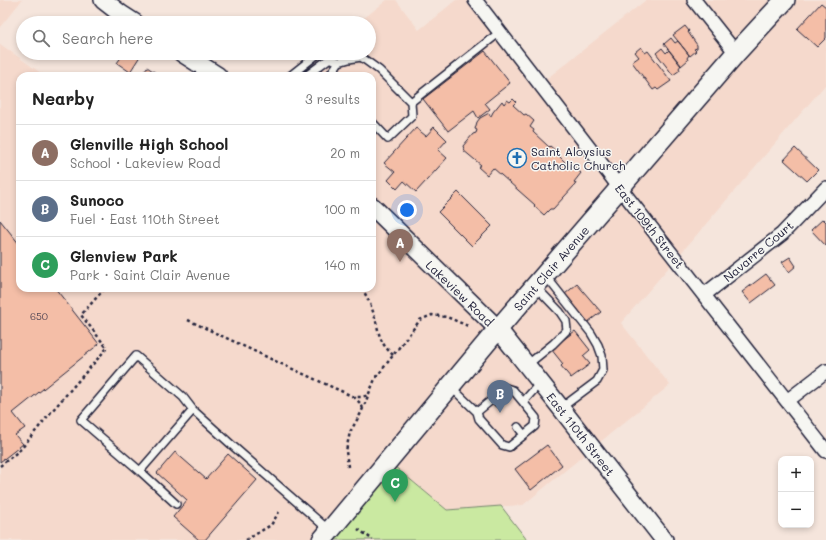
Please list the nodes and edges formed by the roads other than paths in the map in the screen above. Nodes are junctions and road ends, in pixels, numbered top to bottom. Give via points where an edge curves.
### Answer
1 (103, 0) edge
2 (475, 0) edge
3 (694, 0) edge
4 (785, 0) edge
5 (124, 16) edge
6 (500, 32) junction
7 (736, 53) junction
8 (193, 60) edge
9 (310, 60) edge
10 (327, 60) edge
11 (334, 60) edge
12 (346, 60) edge
13 (364, 60) edge
14 (339, 62) junction
15 (212, 72) edge
16 (295, 72) edge
17 (311, 72) edge
18 (332, 72) edge
19 (411, 102) junction
20 (376, 126) edge
21 (620, 188) junction
22 (826, 188) edge
23 (376, 210) edge
24 (540, 280) junction
25 (704, 295) junction
26 (498, 329) junction
27 (526, 365) junction
28 (826, 371) edge
29 (540, 382) junction
30 (450, 386) junction
31 (787, 401) junction
32 (523, 402) junction
33 (561, 408) junction
34 (193, 410) junction
35 (477, 412) junction
36 (518, 427) dead end
37 (524, 435) junction
38 (826, 451) edge
39 (140, 471) junction
40 (176, 504) dead end
41 (326, 535) edge
42 (664, 540) edge

1 - 5 street
2 - 6 street, East 109th Street
3 - 7 street
4 - 7 main road, Saint Clair Avenue
6 - 19 lane
6 - 21 street, East 109th Street
7 - 21 main road, Saint Clair Avenue
8 - 15 street
9 - 16 lane
10 - 17 lane
11 - 14 lane
12 - 14 lane
13 - 19 lane via 379,70
14 - 18 lane
19 - 20 lane via 412,116 388,139
21 - 24 main road, Saint Clair Avenue
21 - 25 street, East 109th Street
22 - 25 street, Navarre Court via 782,234
23 - 26 street, Lakeview Road
24 - 26 main road, Saint Clair Avenue
24 - 27 lane via 566,321 567,330
24 - 33 lane via 591,333 602,356 603,370 597,381
25 - 31 street, East 109th Street
26 - 27 street, East 110th Street
26 - 30 main road, Saint Clair Avenue
27 - 29 street, East 110th Street
28 - 31 street
29 - 32 lane
29 - 33 street, East 110th Street
30 - 35 lane
30 - 41 main road, Saint Clair Avenue
31 - 38 street, East 109th Street
32 - 35 lane via 513,390 506,388 496,400
32 - 37 lane via 536,418 535,426
33 - 42 street, East 110th Street
34 - 39 lane
34 - 39 lane via 184,397 136,356 81,420
34 - 41 lane via 269,478
35 - 37 lane via 479,419 502,445 509,447
36 - 37 lane
39 - 40 lane

